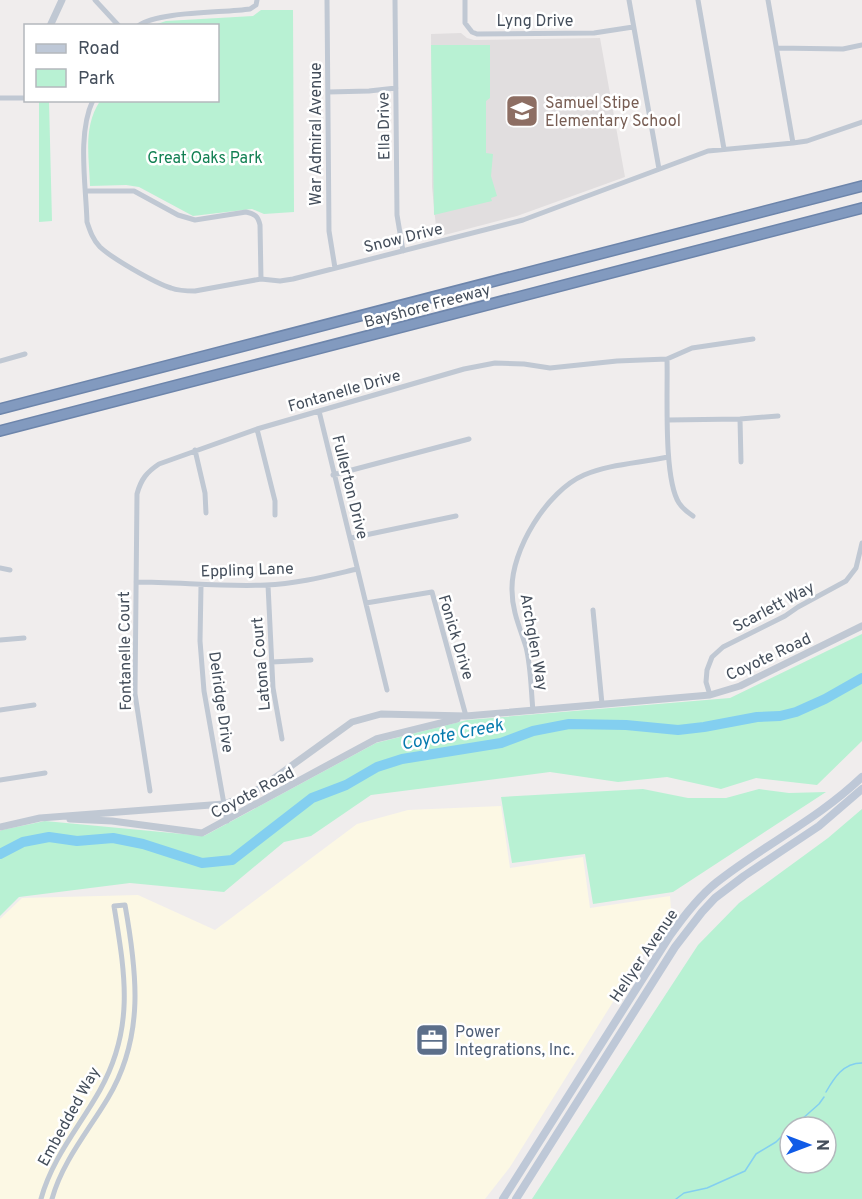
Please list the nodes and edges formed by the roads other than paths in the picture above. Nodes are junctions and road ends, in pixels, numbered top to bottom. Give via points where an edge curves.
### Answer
1 (62, 0) edge
2 (95, 0) edge
3 (257, 0) edge
4 (327, 0) edge
5 (395, 0) edge
6 (465, 0) edge
7 (629, 0) edge
8 (698, 0) edge
9 (768, 0) edge
10 (51, 24) edge
11 (117, 24) edge
12 (140, 24) edge
13 (633, 27) junction
14 (862, 45) edge
15 (777, 48) junction
16 (396, 88) junction
17 (328, 92) junction
18 (0, 98) edge
19 (24, 98) edge
20 (92, 102) edge
21 (862, 122) edge
22 (793, 143) junction
23 (724, 148) junction
24 (659, 169) junction
25 (862, 186) edge
26 (86, 191) junction
27 (862, 208) edge
28 (404, 251) junction
29 (335, 268) junction
30 (261, 279) junction
31 (753, 339) dead end
32 (25, 354) dead end
33 (667, 359) junction
34 (0, 360) edge
35 (0, 409) edge
36 (319, 411) junction
37 (778, 416) dead end
38 (740, 419) junction
39 (668, 420) junction
40 (257, 429) junction
41 (0, 432) edge
42 (469, 439) dead end
43 (195, 450) junction
44 (669, 458) junction
45 (741, 462) dead end
46 (333, 475) junction
47 (206, 513) dead end
48 (275, 515) dead end
49 (456, 516) dead end
50 (693, 516) dead end
51 (351, 537) junction
52 (862, 543) edge
53 (0, 568) edge
54 (357, 569) junction
55 (10, 570) dead end
56 (136, 582) junction
57 (268, 585) junction
58 (201, 586) junction
59 (366, 603) junction
60 (593, 610) dead end
61 (862, 626) edge
62 (24, 638) dead end
63 (0, 640) edge
64 (311, 660) dead end
65 (272, 662) junction
66 (387, 690) dead end
67 (710, 695) junction
68 (602, 704) junction
69 (34, 705) dead end
70 (0, 710) edge
71 (533, 711) junction
72 (466, 716) junction
73 (282, 740) dead end
74 (45, 773) dead end
75 (862, 777) edge
76 (0, 780) edge
77 (862, 789) edge
78 (150, 791) dead end
79 (224, 804) junction
80 (40, 818) junction
81 (227, 821) junction
82 (0, 827) edge
83 (738, 867) junction
84 (744, 876) junction
85 (590, 1062) junction
86 (599, 1068) junction
87 (41, 1199) edge
88 (52, 1199) edge
89 (503, 1199) edge
90 (516, 1199) edge

1 - 10 street
2 - 11 street
3 - 12 street via 250,9 164,17
4 - 17 street, War Admiral Avenue
5 - 16 street, Ella Drive
6 - 13 street, Lyng Drive via 465,23 477,34 594,33
7 - 13 street
8 - 23 street
9 - 15 street
13 - 24 street
14 - 15 street
15 - 22 street
16 - 17 street
16 - 28 street, Ella Drive via 397,215
17 - 29 street, War Admiral Avenue via 329,231
18 - 19 street
20 - 26 street, Snow Drive via 84,132
21 - 22 street, Snow Drive
22 - 23 street, Snow Drive
23 - 24 street, Snow Drive
24 - 28 street, Snow Drive via 523,220
25 - 35 highway, Bayshore Freeway
26 - 30 street, Snow Drive via 87,222 100,247 163,285 195,291
26 - 30 street via 134,191 195,220 252,213 260,225
27 - 41 highway, Bayshore Freeway
28 - 29 street, Snow Drive
29 - 30 street, Snow Drive via 280,281
31 - 33 street via 692,348
32 - 34 street
33 - 36 street, Fontanelle Drive via 550,368 495,363
33 - 39 street
36 - 40 street, Fontanelle Drive
36 - 46 street, Fullerton Drive
37 - 38 street
38 - 39 street
38 - 45 street
39 - 44 street
40 - 43 street, Fontanelle Drive
40 - 48 street
42 - 46 street
43 - 47 street
43 - 56 street, Fontanelle Drive via 159,464 140,481
44 - 50 street via 678,502
44 - 71 street, Archglen Way via 596,471 569,483 556,495 520,548 512,589 515,616 527,652
46 - 51 street, Fullerton Drive
49 - 51 street
51 - 54 street, Fullerton Drive
52 - 67 street, Scarlett Way via 856,568 846,581 723,647 712,657 706,670
53 - 55 street
54 - 57 street, Eppling Lane
54 - 59 street, Fullerton Drive
56 - 58 street, Eppling Lane
56 - 78 street, Fontanelle Court via 135,694
57 - 58 street, Eppling Lane
57 - 65 street, Latona Court
58 - 79 street, Delridge Drive via 204,691
59 - 66 street, Fullerton Drive
59 - 72 street, Fonick Drive via 432,592
60 - 68 street
61 - 67 street, Coyote Road via 740,686
62 - 63 street
64 - 65 street
65 - 73 street, Latona Court
67 - 68 street, Coyote Road
68 - 71 street, Coyote Road
69 - 70 street
71 - 72 street, Coyote Road
72 - 79 street, Coyote Road via 381,714 352,722 262,787
72 - 81 street, Coyote Road via 376,739
74 - 76 street
75 - 83 main road, Hellyer Avenue via 813,817
77 - 84 main road, Hellyer Avenue via 819,826
79 - 80 street, Coyote Road
79 - 81 street, Delridge Drive
80 - 81 street, Coyote Road via 112,821 202,833
80 - 82 street, Coyote Road
83 - 84 main road
83 - 85 main road, Hellyer Avenue via 716,883 681,919
84 - 86 main road, Hellyer Avenue via 715,898 675,947
85 - 86 main road
85 - 89 main road, Hellyer Avenue
86 - 90 main road, Hellyer Avenue
87 - 88 street, Embedded Way via 60,1154 100,1089 117,1048 125,987 114,906 125,905 135,967 135,1013 128,1051 110,1096 70,1160

